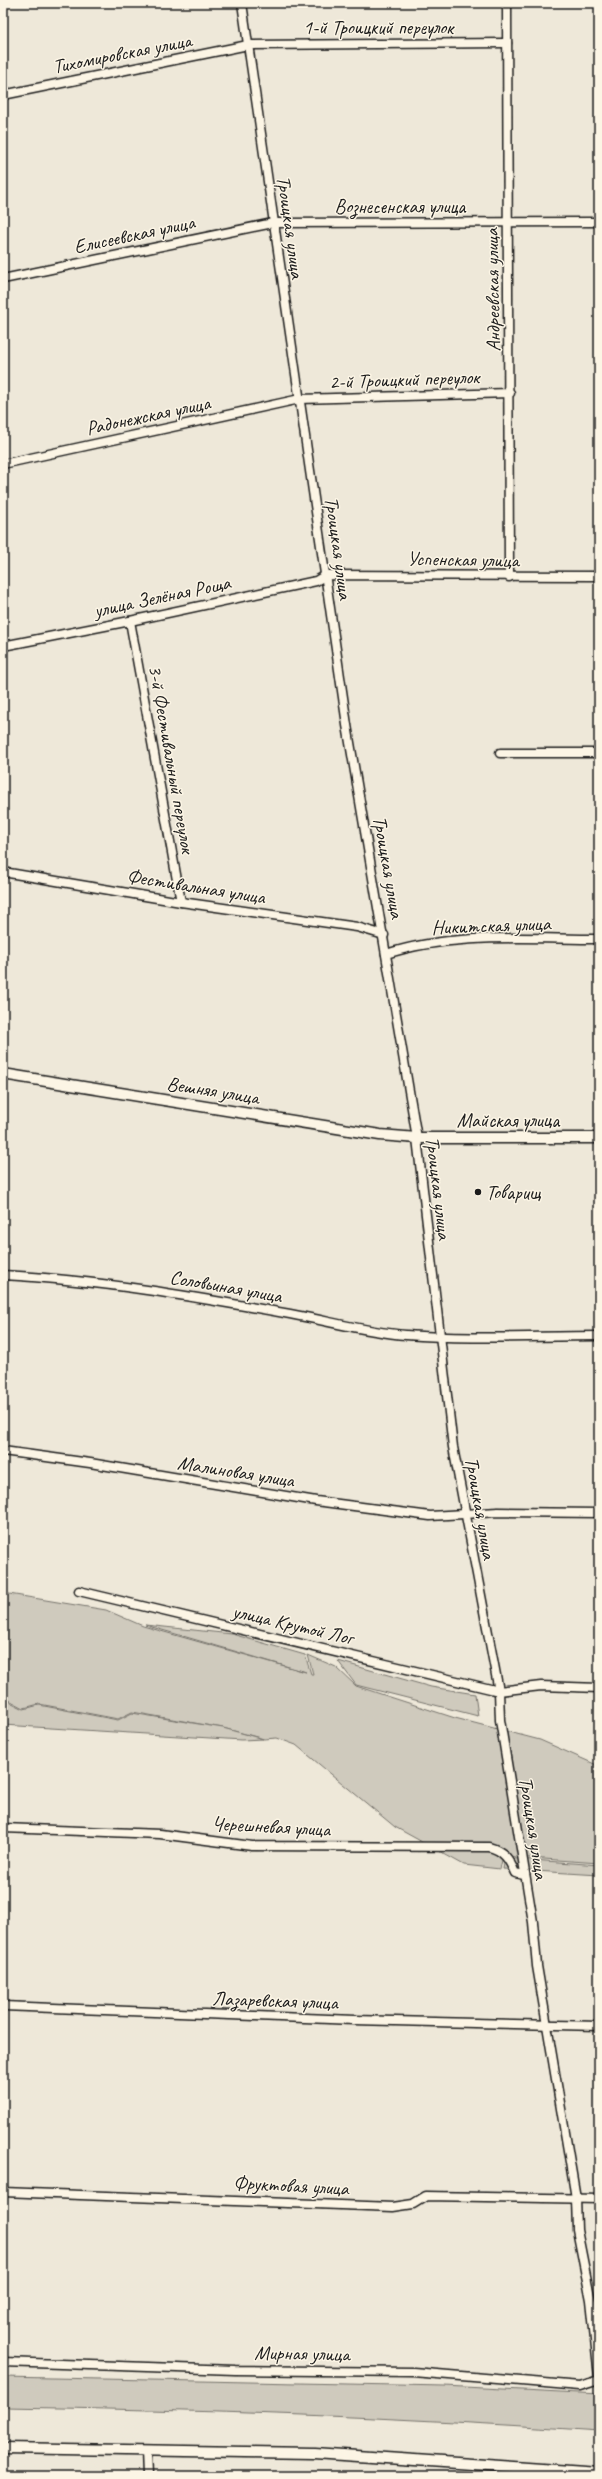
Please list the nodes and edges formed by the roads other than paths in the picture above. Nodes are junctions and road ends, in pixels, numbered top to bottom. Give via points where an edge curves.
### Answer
1 (242, 3) edge
2 (507, 3) edge
3 (507, 43) junction
4 (248, 45) junction
5 (3, 95) edge
6 (599, 222) edge
7 (273, 223) junction
8 (508, 223) junction
9 (3, 279) edge
10 (510, 393) junction
11 (300, 399) junction
12 (3, 464) edge
13 (326, 575) junction
14 (599, 576) edge
15 (509, 577) junction
16 (130, 622) junction
17 (3, 646) edge
18 (500, 753) dead end
19 (599, 753) edge
20 (3, 872) edge
21 (181, 902) junction
22 (384, 935) junction
23 (599, 939) edge
24 (386, 954) junction
25 (3, 1074) edge
26 (417, 1138) junction
27 (599, 1138) edge
28 (3, 1275) edge
29 (442, 1336) junction
30 (599, 1336) edge
31 (3, 1451) edge
32 (599, 1513) edge
33 (464, 1514) junction
34 (79, 1591) dead end
35 (599, 1688) edge
36 (498, 1691) junction
37 (3, 1828) edge
38 (524, 1874) junction
39 (3, 2006) edge
40 (546, 2026) junction
41 (599, 2026) edge
42 (3, 2192) edge
43 (576, 2198) junction
44 (599, 2199) edge
45 (3, 2362) edge
46 (599, 2378) edge
47 (3, 2448) edge
48 (146, 2450) junction
49 (599, 2473) edge
50 (147, 2476) edge

1 - 4 street, Троицкая улица
2 - 3 street, Андреевская улица
3 - 4 street, 1-й Троицкий переулок
3 - 8 street, Андреевская улица
4 - 5 street, Тихомировская улица
4 - 7 street, Троицкая улица
6 - 8 street, Вознесенская улица
7 - 8 street, Вознесенская улица
7 - 9 street, Елисеевская улица
7 - 11 street, Троицкая улица
8 - 10 street, Андреевская улица
10 - 11 street, 2-й Троицкий переулок
10 - 15 street, Андреевская улица
11 - 12 street, Радонежская улица
11 - 13 street, Троицкая улица
13 - 15 street, Успенская улица
13 - 16 street, улица Зелёная Роща via 316,581
13 - 22 street, Троицкая улица via 348,733
14 - 15 street, Успенская улица
16 - 17 street, улица Зелёная Роща
16 - 21 street, 3-й Фестивальный переулок
18 - 19 street
20 - 21 street, Фестивальная улица
21 - 22 street, Фестивальная улица via 356,927
22 - 24 street, Троицкая улица
23 - 24 street, Никитская улица via 454,940 413,946
24 - 26 street, Троицкая улица
25 - 26 street, Вешняя улица via 372,1134
26 - 27 street, Майская улица
26 - 29 street, Троицкая улица via 418,1164
28 - 29 street, Соловьиная улица via 53,1277 147,1290 351,1328 405,1335
29 - 30 street, Соловьиная улица
29 - 33 street, Троицкая улица via 453,1447
31 - 33 street, Малиновая улица via 90,1462 173,1478 384,1511 430,1516
32 - 33 street, Малиновая улица
33 - 36 street, Троицкая улица
34 - 36 street, улица Крутой Лог
35 - 36 street via 541,1686
36 - 38 street, Троицкая улица via 500,1720
37 - 38 street, Черешневая улица via 160,1834 252,1846 489,1847 499,1850 515,1872
38 - 40 street, Троицкая улица
39 - 40 street, Лазаревская улица
40 - 41 street, Лазаревская улица
40 - 43 street, Троицкая улица
42 - 43 street, Фруктовая улица via 394,2207 414,2204 426,2196
43 - 44 street, Фруктовая улица
43 - 46 street, Троицкая улица via 577,2230 592,2301
45 - 46 street, Мирная улица via 235,2370 413,2372 580,2386
47 - 48 street
48 - 49 street via 314,2453
48 - 50 street

